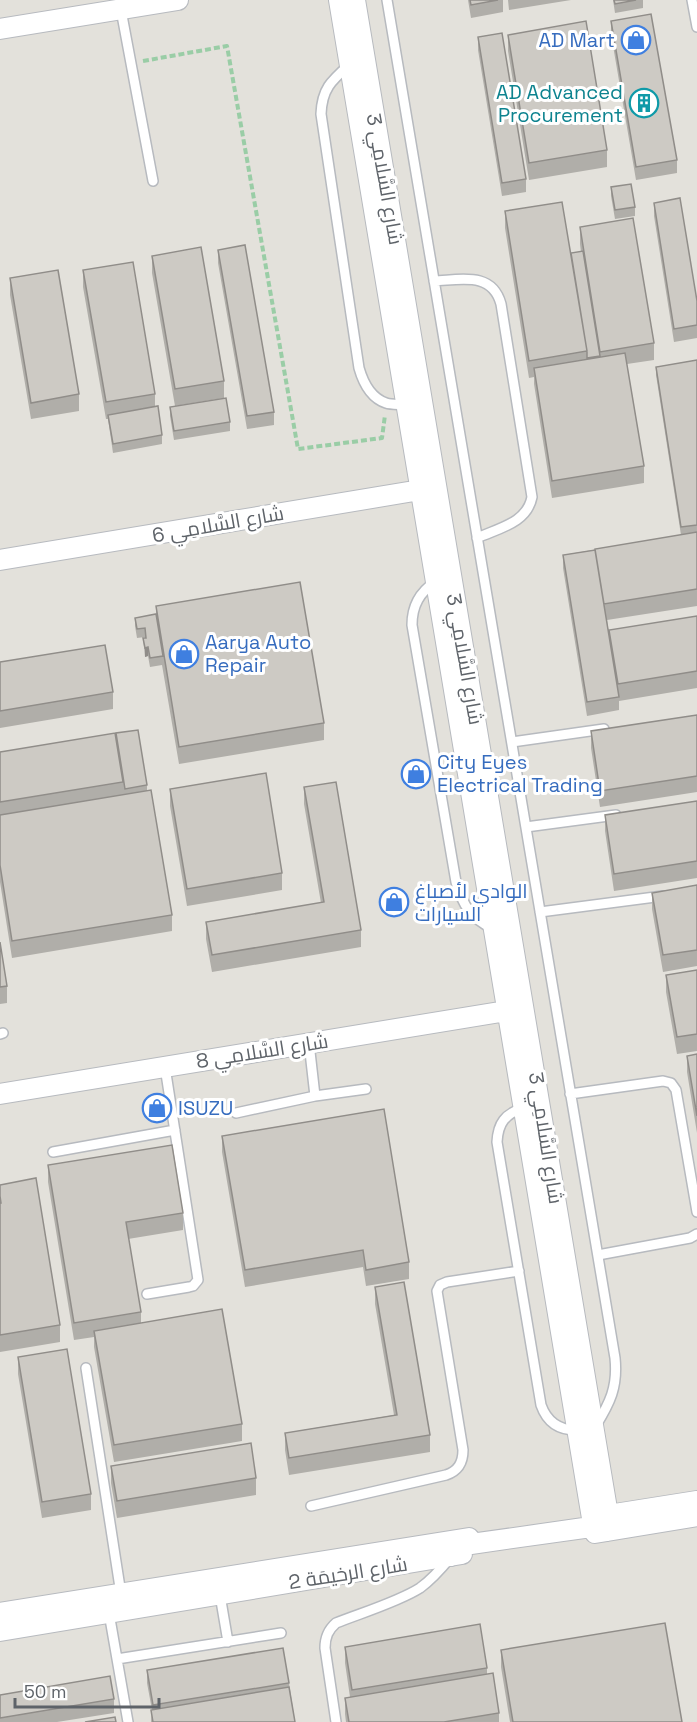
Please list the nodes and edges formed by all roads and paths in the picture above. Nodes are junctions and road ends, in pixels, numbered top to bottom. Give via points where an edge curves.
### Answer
1 (178, 0) edge
2 (339, 0) edge
3 (355, 0) edge
4 (387, 0) edge
5 (692, 0) edge
6 (121, 9) junction
7 (697, 27) edge
8 (0, 29) edge
9 (131, 63) junction
10 (350, 65) junction
11 (153, 181) dead end
12 (434, 280) junction
13 (386, 403) junction
14 (406, 405) junction
15 (428, 488) junction
16 (477, 538) junction
17 (0, 560) edge
18 (435, 582) junction
19 (616, 728) edge
20 (512, 742) junction
21 (628, 813) edge
22 (526, 827) junction
23 (675, 895) edge
24 (540, 912) junction
25 (493, 929) junction
26 (515, 1009) junction
27 (309, 1043) junction
28 (165, 1067) junction
29 (366, 1089) dead end
30 (0, 1094) edge
31 (570, 1094) junction
32 (315, 1096) junction
33 (523, 1108) junction
34 (236, 1113) dead end
35 (175, 1130) junction
36 (53, 1152) dead end
37 (697, 1212) edge
38 (697, 1234) edge
39 (598, 1255) junction
40 (519, 1271) junction
41 (147, 1294) dead end
42 (86, 1368) dead end
43 (585, 1429) junction
44 (697, 1501) edge
45 (311, 1506) dead end
46 (697, 1516) edge
47 (601, 1522) junction
48 (451, 1556) junction
49 (121, 1594) junction
50 (220, 1595) junction
51 (0, 1613) edge
52 (109, 1613) junction
53 (0, 1631) edge
54 (281, 1633) dead end
55 (228, 1642) junction
56 (117, 1659) junction
57 (128, 1722) edge
58 (336, 1722) edge

1 - 6 street
2 - 10 street, شارع السَّلامِي 3
3 - 15 street, شارع السَّلامِي 3
4 - 12 lane
5 - 7 lane
6 - 8 street
6 - 9 lane
9 - 11 lane
9 - 13 path via 227,46 298,449 382,438
10 - 13 lane via 328,86 321,114 359,368 368,389
10 - 14 street, شارع السَّلامِي 3
12 - 16 lane
12 - 16 lane via 483,281 495,290 501,303 531,497 530,506 520,519
13 - 14 lane
14 - 15 street, شارع السَّلامِي 3
15 - 17 street, شارع السَّلامِي 6
15 - 18 street, شارع السَّلامِي 3
15 - 26 street, شارع السَّلامِي 3
16 - 20 lane
18 - 25 street, شارع السَّلامِي 3
18 - 25 lane via 418,597 412,625 456,882 465,904 479,922
19 - 20 lane
20 - 22 lane
21 - 22 lane
22 - 24 lane
23 - 24 lane
24 - 31 lane
25 - 26 street, شارع السَّلامِي 3
26 - 27 street, شارع السَّلامِي 8
26 - 33 street, شارع السَّلامِي 3
26 - 43 street, شارع السَّلامِي 3
27 - 28 street, شارع السَّلامِي 8
27 - 32 lane
28 - 30 street, شارع السَّلامِي 8
28 - 35 lane
29 - 32 lane
31 - 37 lane via 671,1083 676,1090
31 - 39 lane
32 - 34 lane
33 - 40 lane via 504,1119 497,1142
33 - 43 street, شارع السَّلامِي 3
35 - 36 lane
35 - 41 lane via 198,1280 193,1286
38 - 39 lane
39 - 43 lane via 616,1371 612,1397
40 - 43 lane via 544,1413 555,1425 568,1430
40 - 45 lane via 447,1282 436,1292 463,1450 458,1469
42 - 49 lane
43 - 47 street, شارع السَّلامِي 3
44 - 47 street, شارع الرخيمَة 2
46 - 47 street, شارع الرخيمَة 2
47 - 48 street via 470,1544 458,1547
47 - 49 street, شارع الرخيمَة 2
48 - 50 street, شارع الرخيمَة 2
48 - 58 lane via 420,1588 331,1627 325,1648
49 - 51 street, شارع الرخيمَة 2
50 - 52 street, شارع الرخيمَة 2
50 - 55 lane
52 - 53 street, شارع الرخيمَة 2
52 - 56 lane
54 - 55 lane
55 - 56 lane
56 - 57 lane

